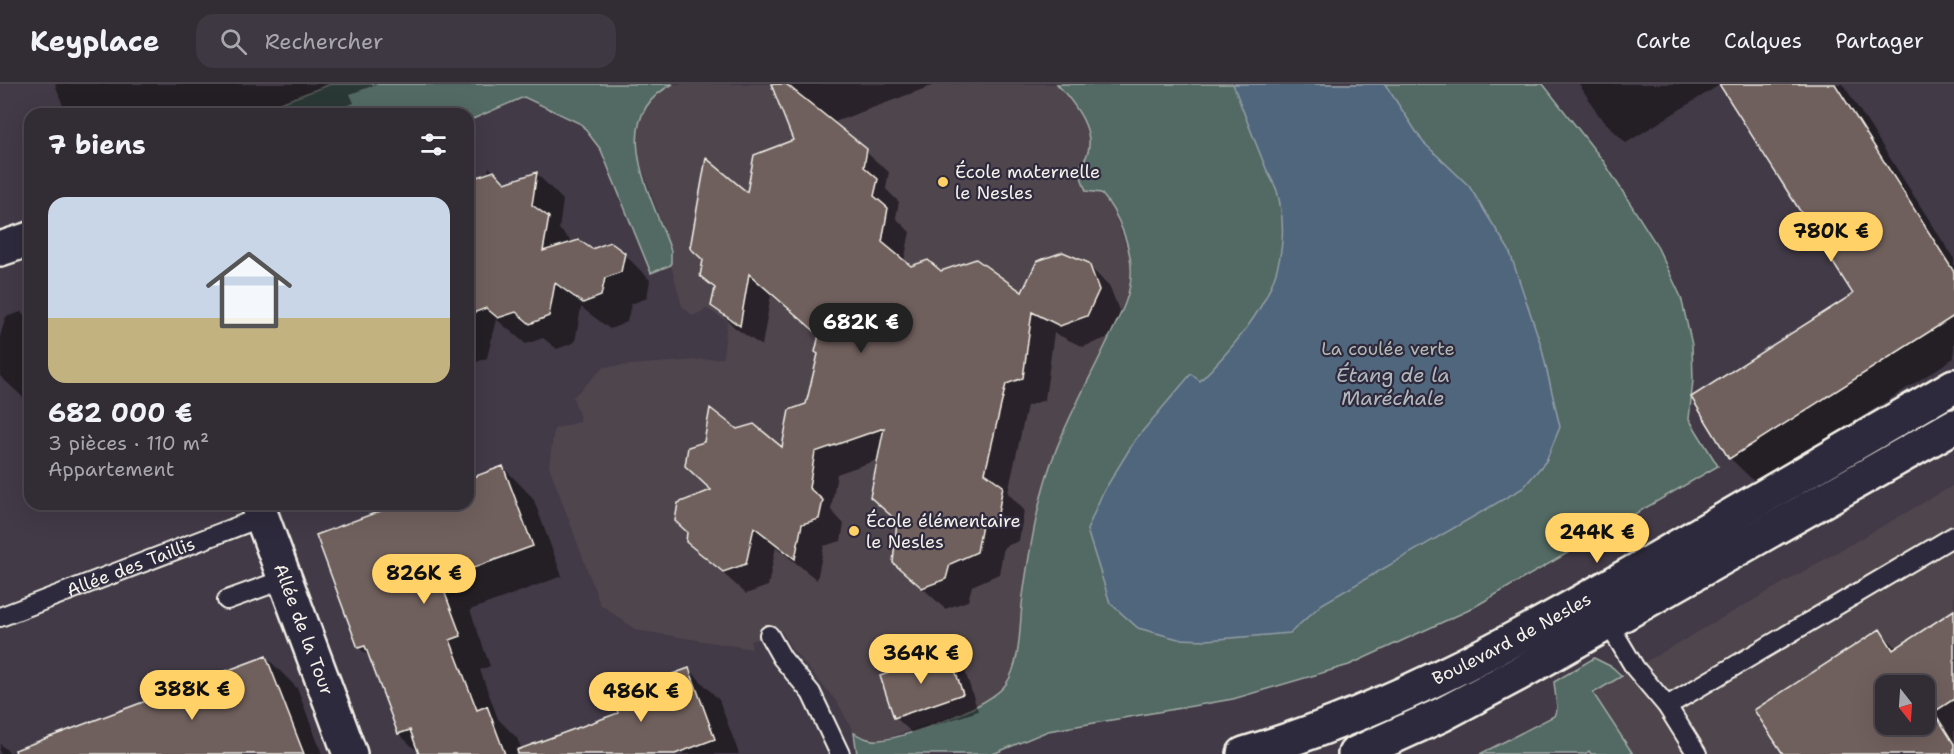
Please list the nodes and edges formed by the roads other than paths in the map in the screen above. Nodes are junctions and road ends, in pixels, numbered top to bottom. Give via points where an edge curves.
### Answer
1 (24, 240) edge
2 (0, 249) edge
3 (1954, 386) edge
4 (1954, 426) edge
5 (259, 510) edge
6 (1954, 536) edge
7 (285, 579) junction
8 (227, 600) dead end
9 (1600, 610) junction
10 (0, 616) edge
11 (769, 635) dead end
12 (1667, 706) junction
13 (350, 754) edge
14 (840, 754) edge
15 (1244, 754) edge
16 (1354, 754) edge
17 (1697, 754) edge

1 - 2 street
3 - 9 street, Boulevard de Nesles
4 - 9 street, Boulevard de Nesles
5 - 7 street, Allée de la Tour
5 - 10 lane, Allée des Taillis
6 - 12 lane
7 - 8 lane
7 - 13 street, Allée de la Tour
9 - 12 lane via 1635,668
9 - 15 street, Boulevard de Nesles via 1361,711
9 - 16 street, Boulevard de Nesles via 1451,710
11 - 14 lane via 811,693
12 - 17 lane

